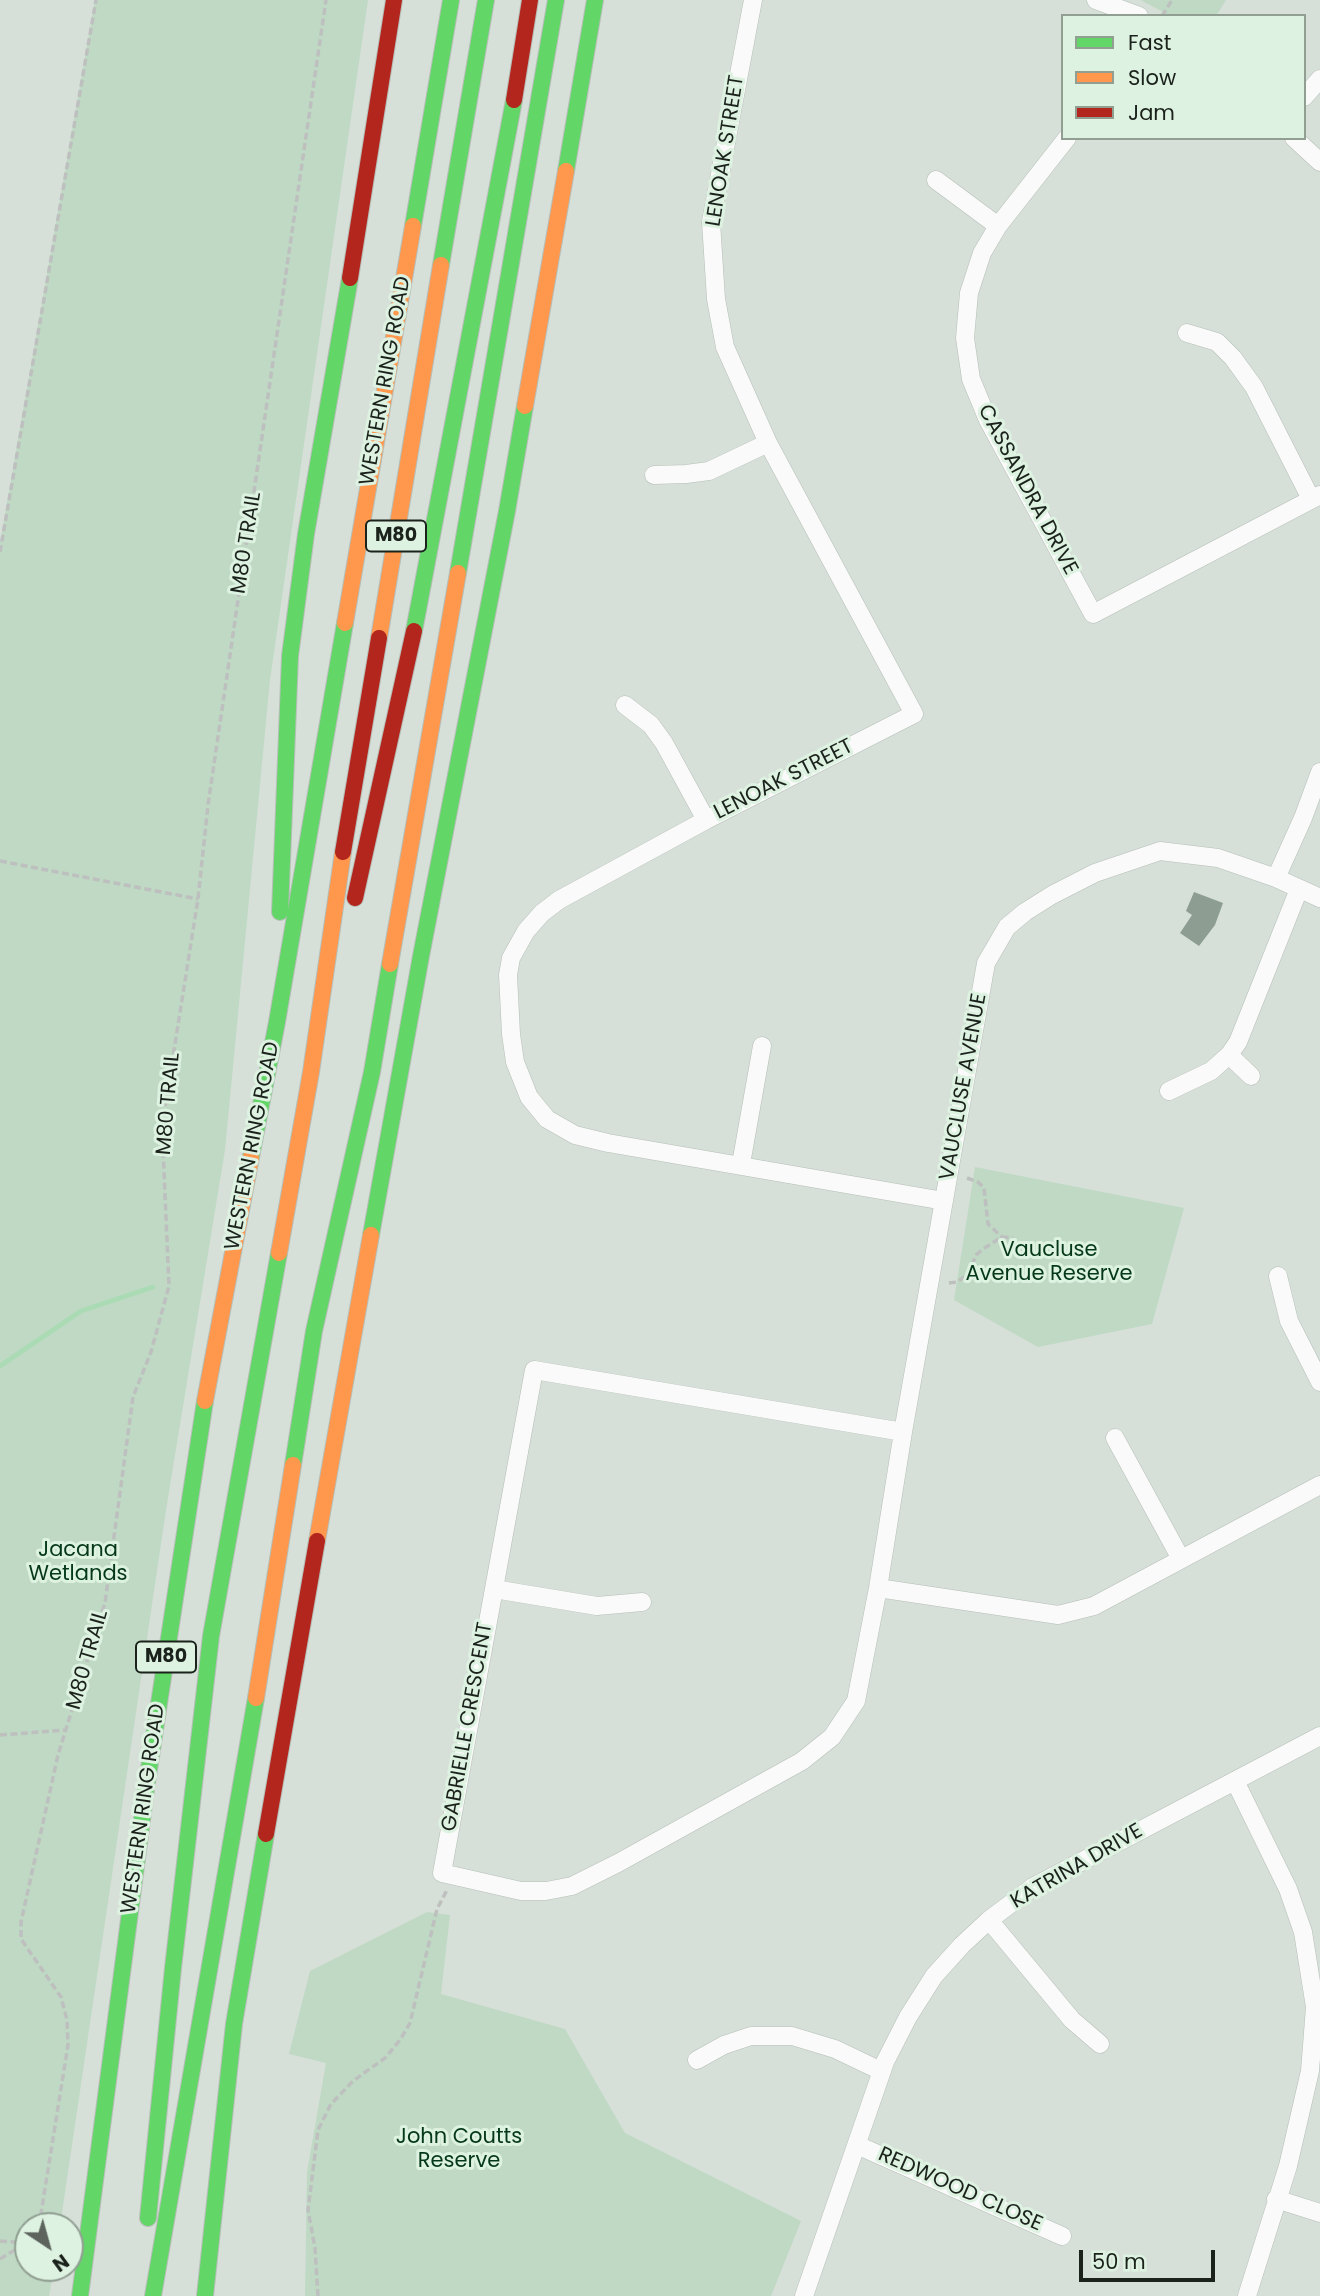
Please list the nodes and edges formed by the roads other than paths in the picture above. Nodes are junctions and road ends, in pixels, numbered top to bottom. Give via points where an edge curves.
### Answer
1 (394, 0) edge
2 (451, 0) edge
3 (486, 0) edge
4 (530, 0) edge
5 (556, 0) edge
6 (595, 0) edge
7 (753, 0) edge
8 (1096, 0) edge
9 (1131, 14) edge
10 (1320, 79) edge
11 (1306, 95) edge
12 (1064, 140) edge
13 (1296, 140) edge
14 (1320, 162) edge
15 (936, 180) dead end
16 (998, 226) junction
17 (1187, 333) dead end
18 (768, 443) junction
19 (654, 475) dead end
20 (1316, 497) edge
21 (625, 705) dead end
22 (1320, 772) edge
23 (706, 820) junction
24 (1276, 878) junction
25 (1299, 889) junction
26 (1320, 898) edge
27 (277, 1022) junction
28 (762, 1046) dead end
29 (1229, 1055) junction
30 (311, 1072) junction
31 (372, 1072) junction
32 (1251, 1076) dead end
33 (1169, 1091) dead end
34 (741, 1164) junction
35 (944, 1201) junction
36 (357, 1210) dead end
37 (354, 1238) dead end
38 (1278, 1276) dead end
39 (1320, 1382) edge
40 (903, 1432) junction
41 (1115, 1437) dead end
42 (1320, 1485) edge
43 (1181, 1559) junction
44 (494, 1588) junction
45 (878, 1588) junction
46 (642, 1602) dead end
47 (297, 1652) junction
48 (1320, 1736) edge
49 (1236, 1781) junction
50 (989, 1920) junction
51 (1100, 2044) dead end
52 (697, 2060) dead end
53 (881, 2071) junction
54 (857, 2145) junction
55 (1276, 2199) junction
56 (1320, 2213) edge
57 (1062, 2236) dead end
58 (80, 2296) edge
59 (141, 2296) edge
60 (153, 2296) edge
61 (205, 2296) edge
62 (804, 2296) edge
63 (1247, 2296) edge

1 - 27 highway via 290,656
2 - 27 highway, WESTERN RING ROAD / M80
3 - 30 highway, WESTERN RING ROAD / M80 via 345,839
4 - 30 highway via 410,652 350,923
5 - 31 highway
6 - 47 highway via 507,512 421,956
7 - 18 street, LENOAK STREET via 711,222 716,299 725,347
8 - 9 street
10 - 11 street
12 - 16 street, CASSANDRA DRIVE
13 - 14 street
15 - 16 street
16 - 20 street, CASSANDRA DRIVE via 982,253 969,293 965,338 971,379 988,420 1093,614
17 - 20 street via 1217,342 1233,358
18 - 19 street via 709,471
18 - 23 street, LENOAK STREET via 914,714
21 - 23 street via 651,725 664,743
22 - 24 street
23 - 34 street, LENOAK STREET via 542,913 511,958 511,1034 515,1062 529,1097 547,1119 575,1135
24 - 25 street, VAUCLUSE AVENUE
24 - 35 street, VAUCLUSE AVENUE via 1218,858 1160,852 1095,873 1007,926 986,963
25 - 26 street, VAUCLUSE AVENUE
25 - 29 street
27 - 58 highway, WESTERN RING ROAD / M80 via 212,1358 179,1567
28 - 34 street
29 - 32 street
29 - 33 street via 1210,1071
30 - 59 highway, WESTERN RING ROAD / M80 via 211,1636
31 - 36 highway
31 - 60 highway via 314,1331
34 - 35 street, LENOAK STREET
35 - 40 street, VAUCLUSE AVENUE
37 - 47 highway
38 - 39 street via 1289,1321
40 - 44 street, GABRIELLE CRESCENT via 534,1370
40 - 45 street, VAUCLUSE AVENUE
41 - 43 street
42 - 43 street
43 - 45 street via 1094,1606 1058,1615
44 - 45 street, GABRIELLE CRESCENT via 442,1873 521,1891 546,1891 572,1886 618,1863 802,1761 832,1737 856,1701
44 - 46 street via 597,1606
47 - 61 highway via 234,2024
48 - 49 street, KATRINA DRIVE
49 - 50 street, KATRINA DRIVE via 1033,1887
49 - 55 street via 1292,1900 1303,1932 1315,2007 1310,2071
50 - 51 street via 1072,2020
50 - 53 street, KATRINA DRIVE via 934,1976
52 - 53 street via 751,2036 792,2036 835,2049
53 - 54 street, KATRINA DRIVE
54 - 57 street, REDWOOD CLOSE
54 - 62 street, KATRINA DRIVE
55 - 56 street
55 - 63 street

